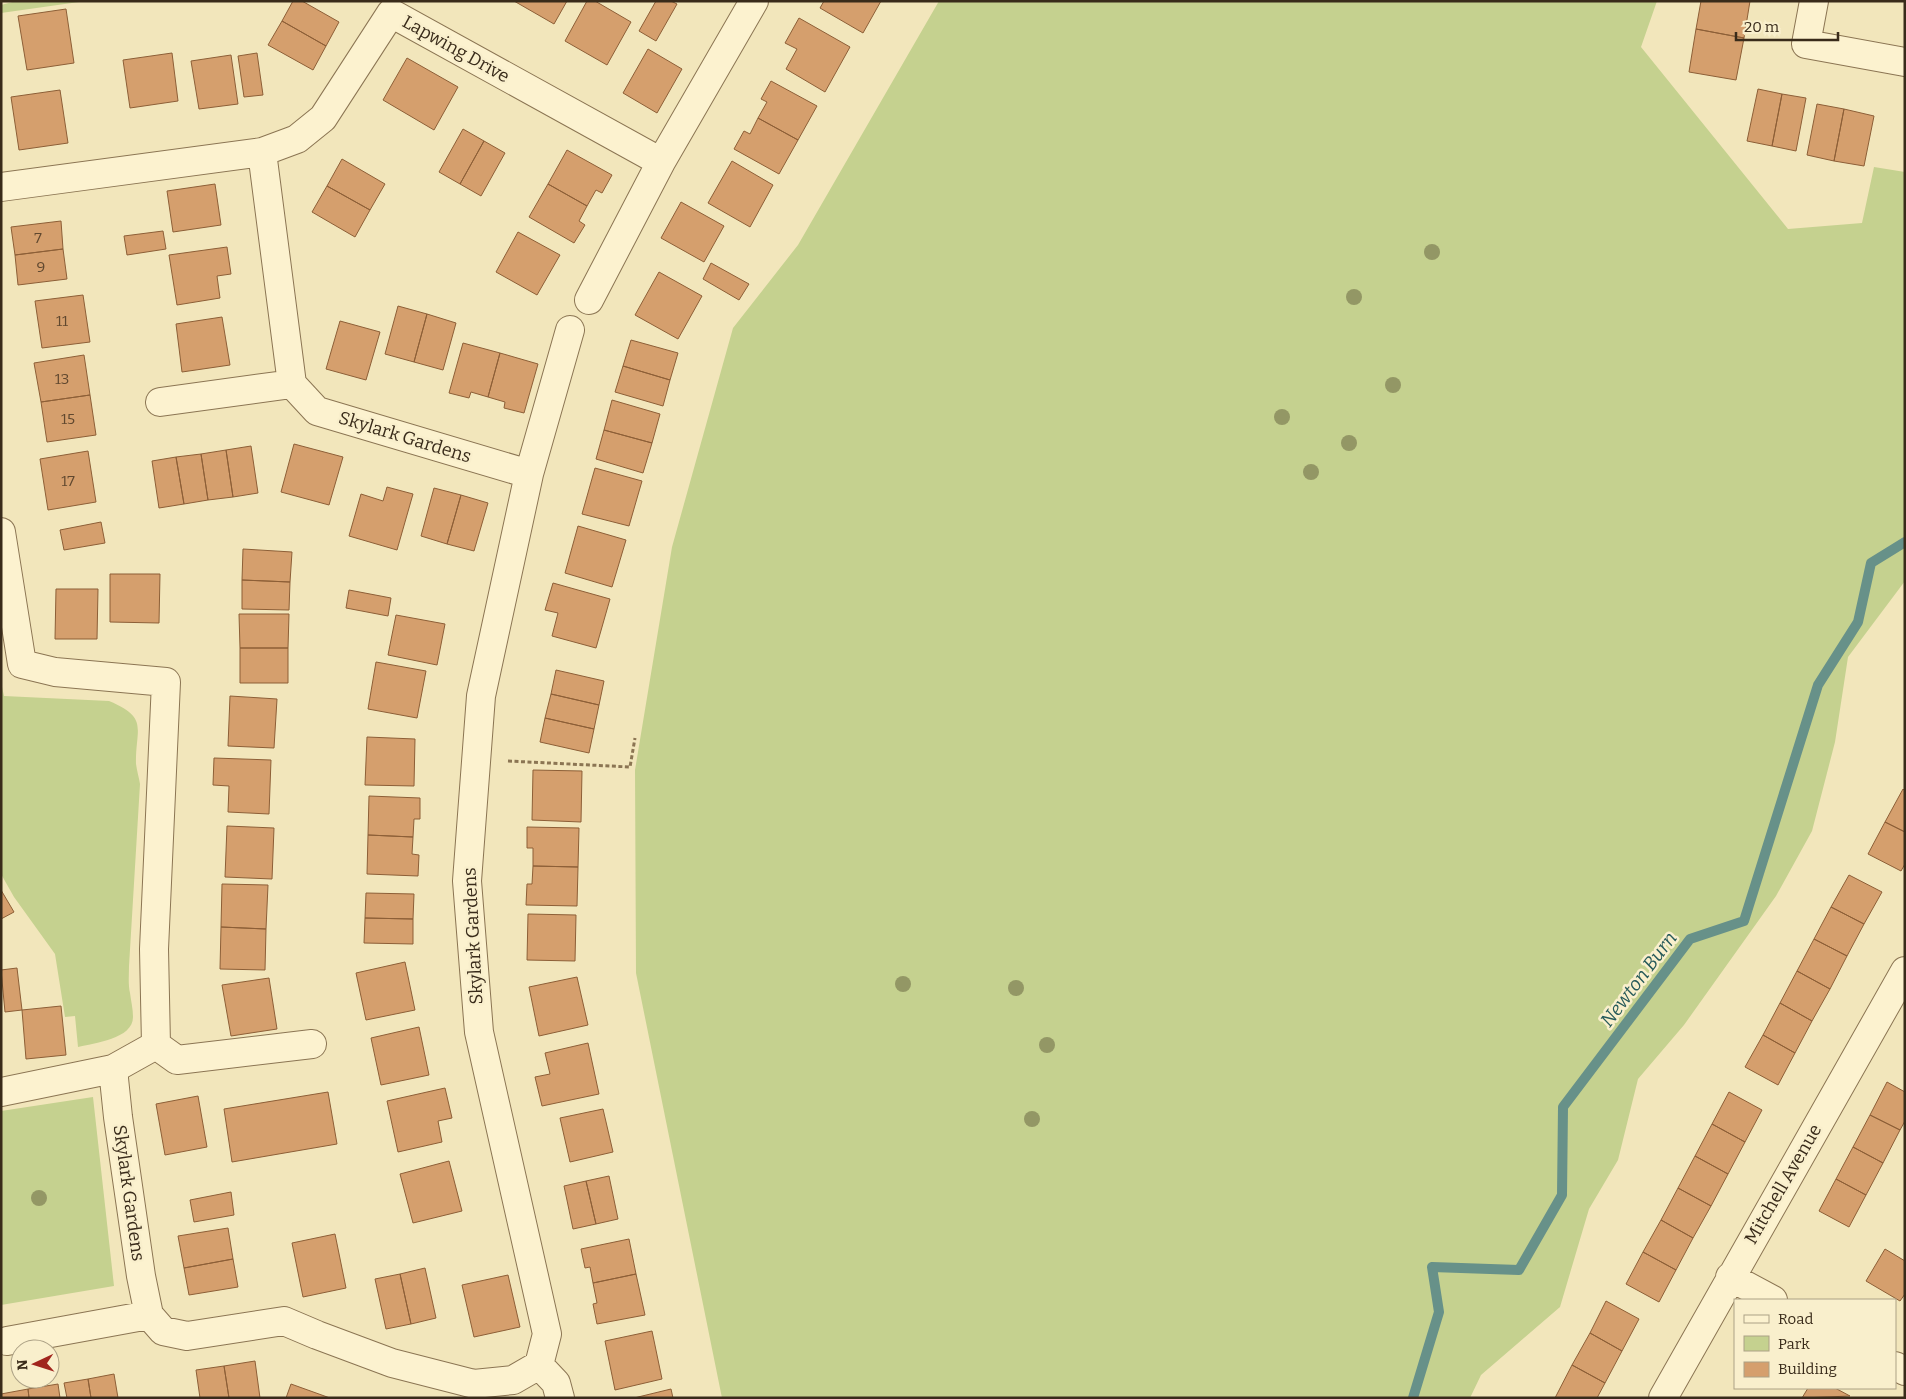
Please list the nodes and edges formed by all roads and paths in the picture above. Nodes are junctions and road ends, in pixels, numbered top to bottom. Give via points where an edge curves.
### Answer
1 (754, 1) edge
2 (1814, 1) edge
3 (394, 7) edge
4 (1905, 62) edge
5 (262, 152) junction
6 (661, 162) junction
7 (1, 186) edge
8 (589, 300) dead end
9 (570, 330) dead end
10 (292, 384) junction
11 (160, 402) dead end
12 (529, 474) junction
13 (1, 532) edge
14 (12, 667) edge
15 (635, 738) dead end
16 (476, 760) junction
17 (1905, 971) edge
18 (312, 1044) dead end
19 (156, 1045) junction
20 (113, 1069) junction
21 (1, 1092) edge
22 (1730, 1277) junction
23 (1771, 1299) edge
24 (149, 1315) junction
25 (7, 1341) dead end
26 (540, 1365) junction
27 (560, 1398) edge
28 (1663, 1398) edge

1 - 6 street
2 - 4 street via 1806,44
3 - 5 street, Lapwing Drive via 323,118 297,139
3 - 6 street, Lapwing Drive
5 - 7 street, Lapwing Drive
5 - 10 street
6 - 8 street
9 - 12 street, Skylark Gardens
10 - 11 street
10 - 12 street, Skylark Gardens via 318,411
12 - 16 street, Skylark Gardens via 481,696
13 - 14 street
14 - 19 street via 166,682 154,949
15 - 16 path via 630,767
16 - 26 street, Skylark Gardens via 467,881 479,1032 546,1334
17 - 22 street, Mitchell Avenue
18 - 19 street via 177,1060
19 - 20 street
20 - 21 street
20 - 24 street, Skylark Gardens
22 - 23 street
22 - 28 street, Mitchell Avenue
24 - 25 street
24 - 26 street via 163,1331 187,1336 284,1321 392,1364 474,1384 514,1380
26 - 27 street via 556,1383

